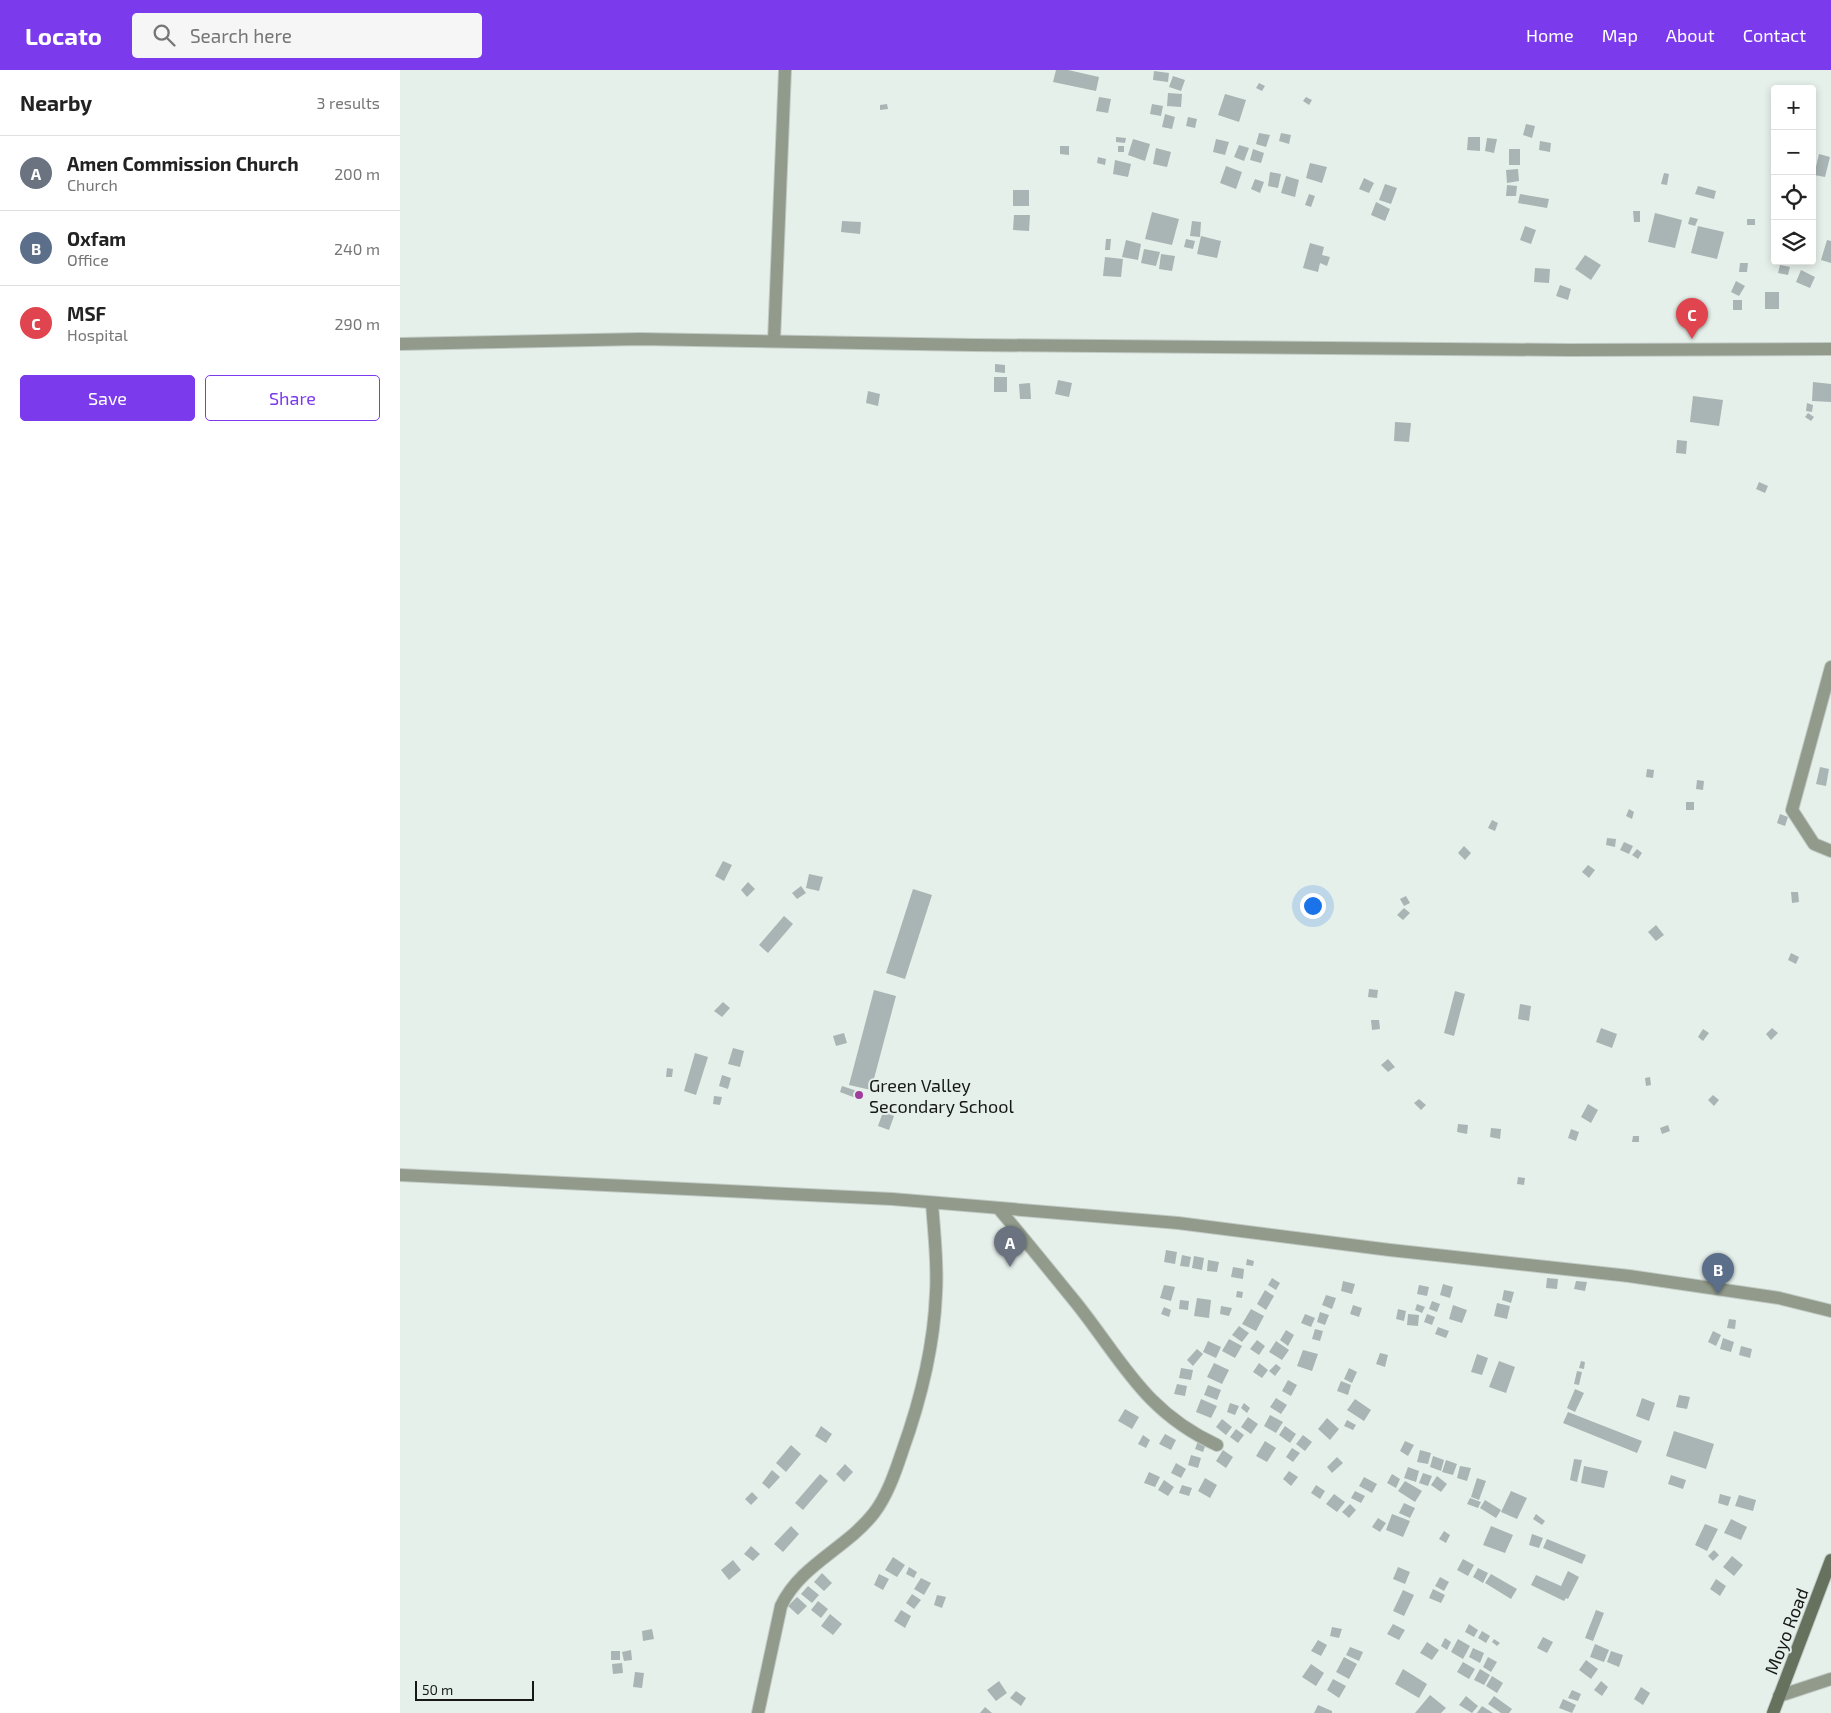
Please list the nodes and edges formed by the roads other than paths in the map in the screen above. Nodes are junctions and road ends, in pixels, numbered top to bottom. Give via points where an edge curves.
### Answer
1 (785, 70) edge
2 (774, 341) junction
3 (400, 344) edge
4 (1831, 349) edge
5 (1831, 667) edge
6 (1831, 851) edge
7 (400, 1175) edge
8 (932, 1203) junction
9 (999, 1209) junction
10 (1831, 1311) edge
11 (1217, 1445) dead end
12 (1831, 1560) edge
13 (1831, 1679) edge
14 (1780, 1696) junction
15 (758, 1713) edge
16 (1773, 1713) edge

1 - 2 street
2 - 3 street via 640,339
2 - 4 street via 1559,350
5 - 6 street via 1792,810 1814,844
7 - 8 street
8 - 9 street
8 - 15 street via 936,1303 917,1408 907,1438 888,1488 873,1514 800,1578 786,1595
9 - 10 street via 1178,1223 1629,1276 1779,1298
9 - 11 street via 1078,1305 1146,1396 1184,1429
12 - 14 main road, Moyo Road
13 - 14 street
14 - 16 main road, Moyo Road

